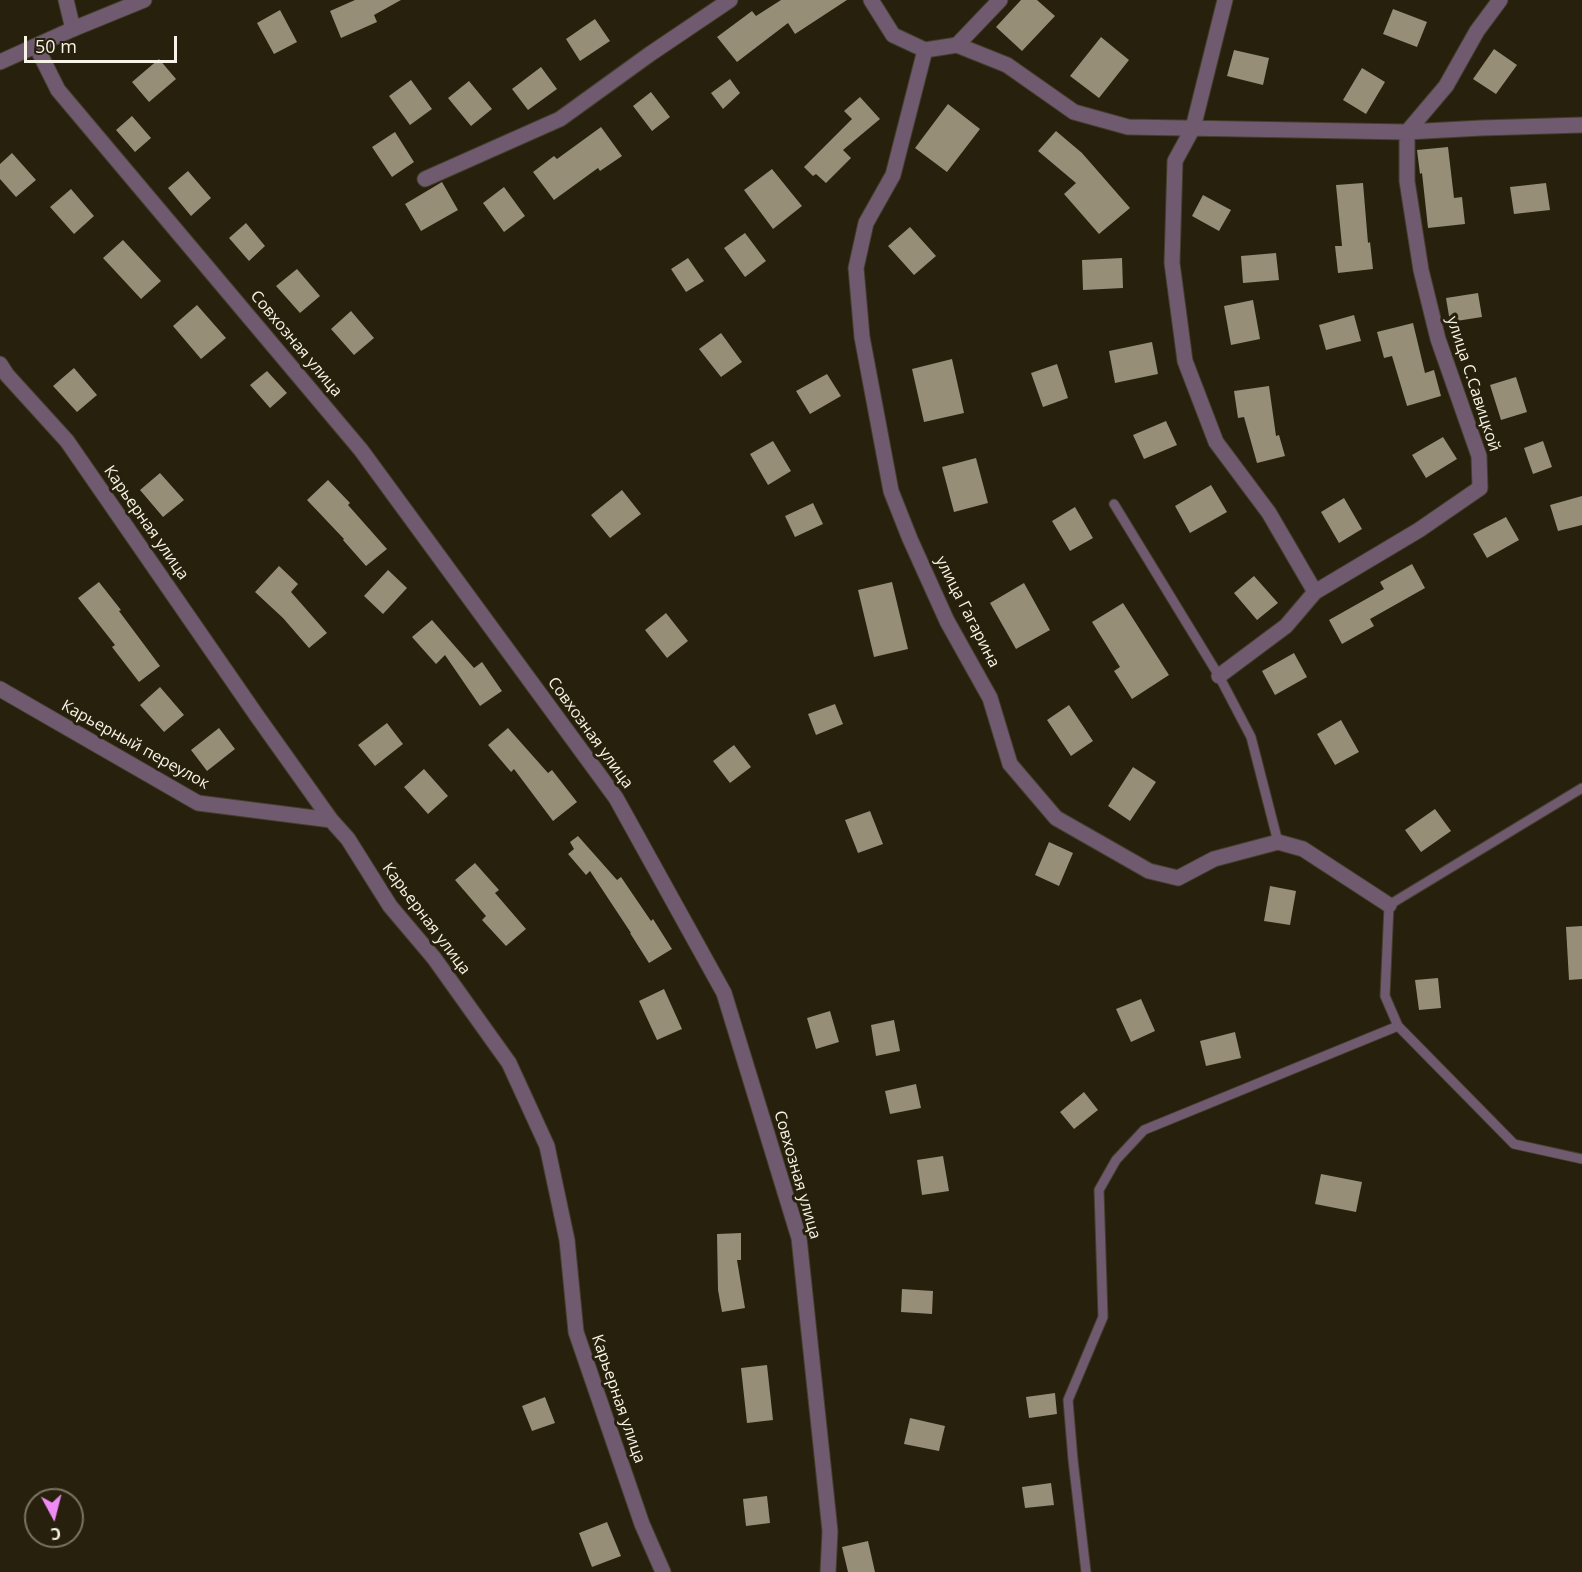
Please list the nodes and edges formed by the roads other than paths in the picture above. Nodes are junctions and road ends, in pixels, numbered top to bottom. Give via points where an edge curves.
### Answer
1 (66, 0) edge
2 (144, 0) edge
3 (730, 0) edge
4 (871, 0) edge
5 (1000, 0) edge
6 (1225, 0) edge
7 (1500, 0) edge
8 (73, 29) junction
9 (957, 45) junction
10 (36, 46) junction
11 (925, 50) junction
12 (0, 62) edge
13 (1582, 125) edge
14 (1193, 128) junction
15 (1407, 132) junction
16 (425, 179) dead end
17 (2, 373) edge
18 (1114, 504) dead end
19 (1315, 592) junction
20 (1219, 676) junction
21 (0, 689) edge
22 (1582, 788) edge
23 (331, 820) junction
24 (1278, 843) junction
25 (1389, 905) junction
26 (1398, 1026) junction
27 (1582, 1158) edge
28 (663, 1572) edge
29 (828, 1572) edge
30 (1086, 1572) edge

1 - 8 street
2 - 8 street
3 - 16 street via 560,119
4 - 11 street via 893,35
5 - 9 street
6 - 14 street
7 - 15 street via 1446,86
8 - 10 street
9 - 11 street
9 - 14 street via 1006,66 1074,112 1128,128
10 - 12 street
10 - 29 street, Совхозная улица via 58,90 361,450 595,769 616,798 724,993 799,1238 830,1531
11 - 24 street, улица Гагарина via 893,175 866,223 856,268 862,337 891,491 947,621 990,698 1010,764 1056,818 1149,871 1178,878 1214,859
13 - 15 street
14 - 15 street
14 - 19 street via 1175,161 1174,172 1172,263 1185,361 1216,442 1269,513
15 - 19 street, улица С.Савицкой via 1407,181 1421,270 1438,339 1479,456 1480,488 1419,530
17 - 23 street, Карьерная улица via 67,441
18 - 20 lane
19 - 20 street, улица С.Савицкой via 1286,626
20 - 24 lane via 1251,737
21 - 23 street, Карьерный переулок via 198,803
22 - 25 lane
23 - 28 street, Карьерная улица via 348,839 390,906 434,958 509,1063 547,1146 567,1240 576,1332 642,1524
24 - 25 street via 1303,849
25 - 26 lane via 1385,996
26 - 27 lane via 1514,1144
26 - 30 lane via 1144,1130 1116,1160 1099,1190 1103,1317 1068,1400

